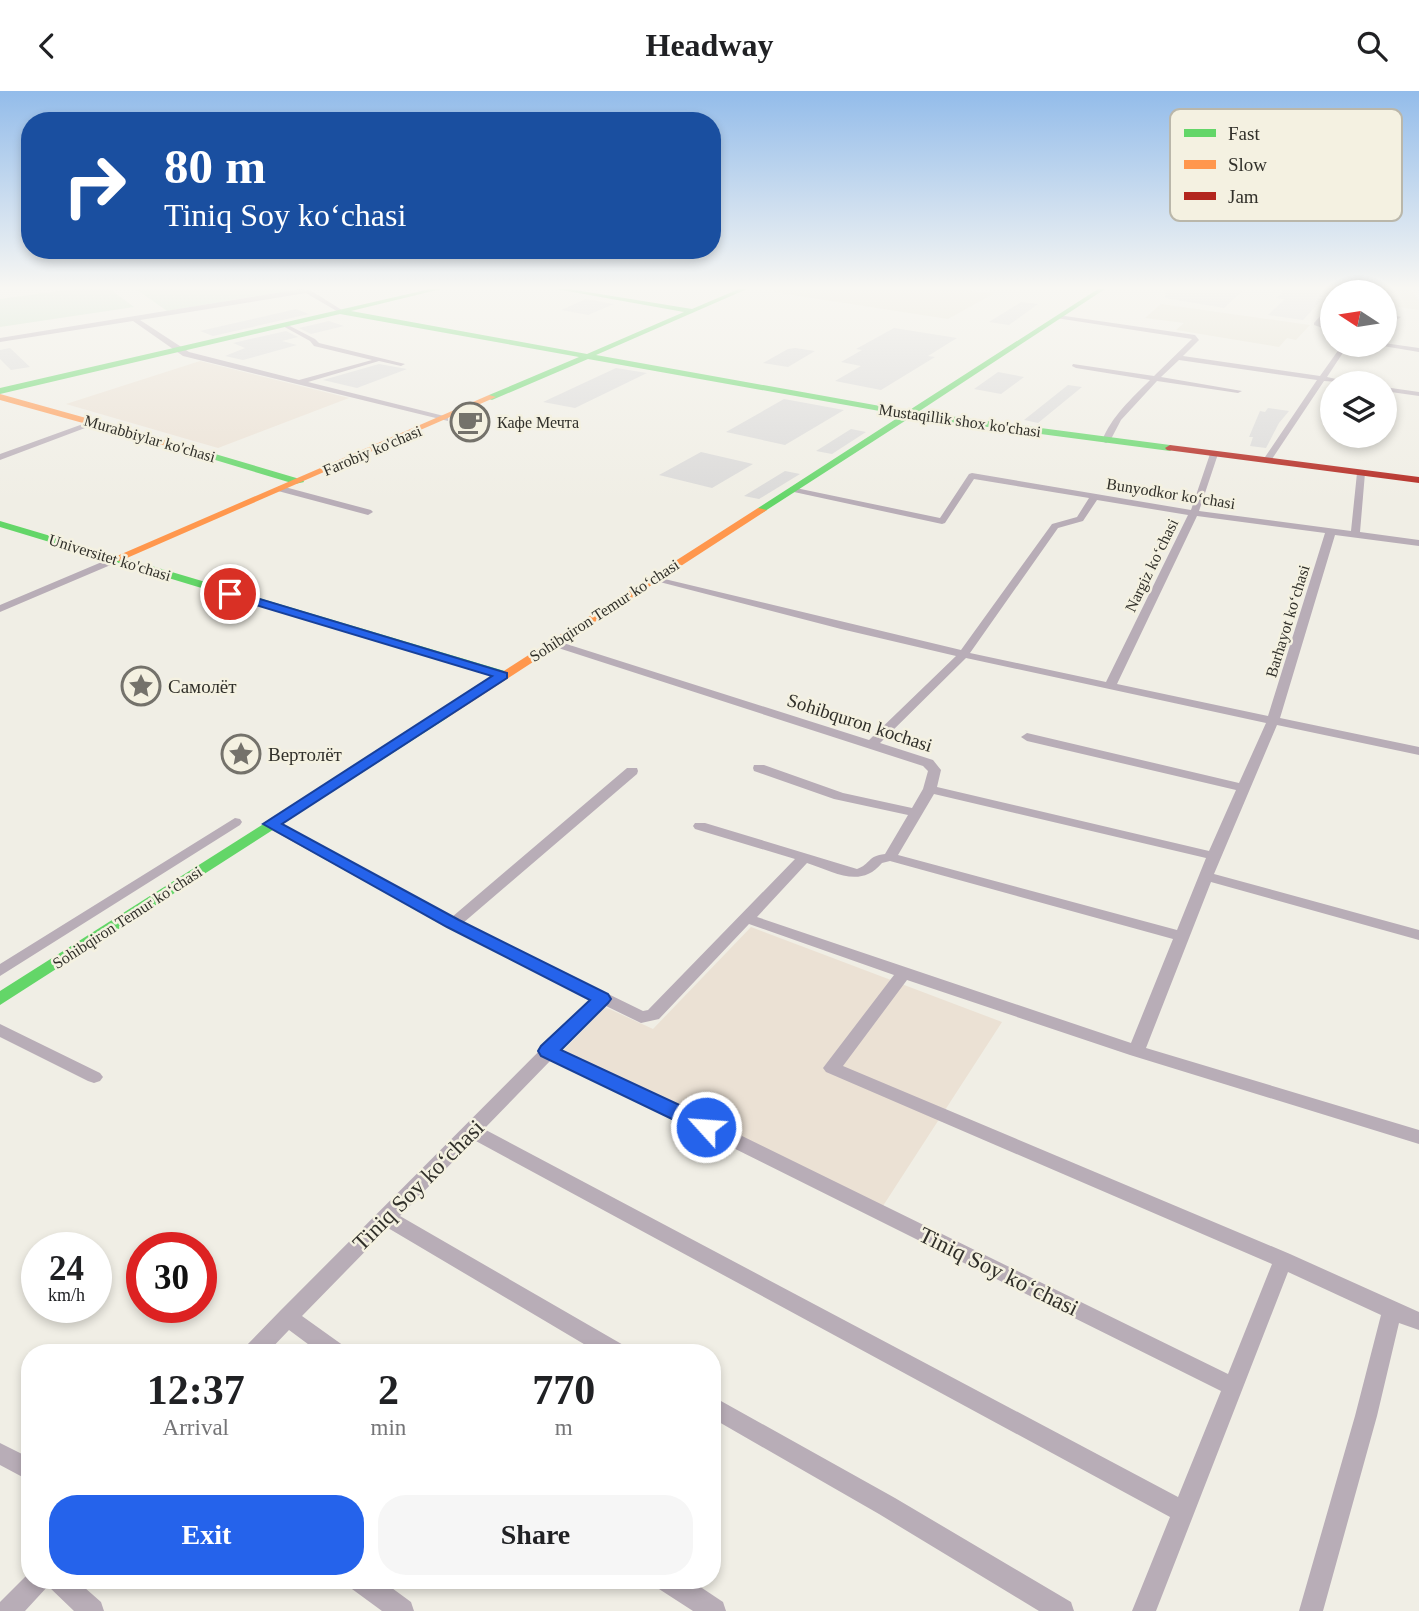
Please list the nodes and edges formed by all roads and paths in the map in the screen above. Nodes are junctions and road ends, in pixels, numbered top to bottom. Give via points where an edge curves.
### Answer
1 (136, 360) edge
2 (209, 360) edge
3 (384, 360) joint
4 (579, 360) edge
5 (610, 360) edge
6 (992, 360) edge
7 (1173, 360) edge
8 (1196, 360) edge
9 (401, 364) dead end
10 (1076, 366) dead end
11 (1156, 377) junction
12 (1320, 379) edge
13 (299, 383) junction
14 (1320, 383) edge
15 (0, 391) edge
16 (1238, 391) dead end
17 (1397, 391) edge
18 (1419, 394) edge
19 (0, 397) edge
20 (909, 414) junction
21 (445, 419) junction
22 (97, 422) junction
23 (1106, 440) junction
24 (1214, 454) junction
25 (0, 457) edge
26 (1266, 460) junction
27 (1360, 473) junction
28 (1419, 480) edge
29 (299, 482) junction
30 (281, 489) junction
31 (794, 489) junction
32 (1094, 496) junction
33 (369, 512) dead end
34 (1194, 513) junction
35 (0, 524) edge
36 (1331, 531) junction
37 (1355, 534) junction
38 (1419, 543) edge
39 (116, 559) junction
40 (656, 578) junction
41 (0, 609) edge
42 (553, 643) junction
43 (963, 655) junction
44 (502, 675) junction
45 (1110, 686) junction
46 (1273, 720) junction
47 (1027, 737) dead end
48 (871, 745) junction
49 (1419, 751) edge
50 (760, 768) dead end
51 (632, 771) dead end
52 (930, 789) junction
53 (1244, 789) junction
54 (916, 813) junction
55 (235, 822) dead end
56 (271, 824) junction
57 (700, 826) dead end
58 (1214, 856) junction
59 (890, 857) junction
60 (804, 858) junction
61 (1207, 877) junction
62 (749, 919) junction
63 (453, 923) junction
64 (1418, 935) edge
65 (1183, 937) junction
66 (0, 971) edge
67 (904, 973) junction
68 (0, 999) edge
69 (602, 999) junction
70 (0, 1030) edge
71 (548, 1051) junction
72 (1136, 1051) junction
73 (94, 1077) dead end
74 (472, 1131) junction
75 (1419, 1137) edge
76 (386, 1217) junction
77 (1283, 1260) junction
78 (1392, 1311) junction
79 (287, 1317) junction
80 (1419, 1321) edge
81 (262, 1344) edge
82 (324, 1344) edge
83 (603, 1344) edge
84 (1233, 1387) junction
85 (721, 1411) edge
86 (0, 1453) edge
87 (21, 1465) edge
88 (1183, 1512) junction
89 (30, 1589) edge
90 (68, 1589) edge
91 (373, 1589) edge
92 (681, 1589) edge
93 (8, 1611) edge
94 (92, 1611) edge
95 (402, 1611) edge
96 (714, 1611) edge
97 (1062, 1611) edge
98 (1144, 1611) edge
99 (1311, 1611) edge

1 - 15 main road
2 - 13 street
3 - 9 street
3 - 13 street
4 - 21 main road, Farobiy ko'chasi
5 - 20 main road, Mustaqillik shox ko'chasi
6 - 20 main road, Sohibqiron Temur koʻchasi
7 - 11 street
8 - 12 street
10 - 11 street
11 - 16 street
11 - 23 street via 1107,433
13 - 21 street
14 - 26 street
17 - 18 street
19 - 22 main road, Murabbiylar ko'chasi
20 - 23 main road, Mustaqillik shox ko'chasi
20 - 31 main road, Sohibqiron Temur koʻchasi
21 - 29 main road, Farobiy ko'chasi
22 - 25 street
22 - 29 main road, Murabbiylar ko'chasi
23 - 24 main road, Mustaqillik shox ko'chasi
24 - 26 main road, Mustaqillik shox ko'chasi
24 - 34 street, Nargiz koʻchasi
26 - 27 main road, Mustaqillik shox ko'chasi
27 - 28 main road, Mustaqillik shox ko'chasi
27 - 37 street
29 - 30 main road, Farobiy ko'chasi
30 - 33 street
30 - 39 main road, Farobiy ko'chasi
31 - 32 street, Bunyodkor koʻchasi via 942,521 972,476
31 - 40 main road, Sohibqiron Temur koʻchasi
32 - 34 street, Bunyodkor koʻchasi
32 - 43 street via 1080,519 1054,528
34 - 36 street, Bunyodkor koʻchasi
34 - 45 street, Nargiz koʻchasi
35 - 39 main road, Universitet ko'chasi
36 - 37 street, Bunyodkor koʻchasi
36 - 46 street, Barhayot koʻchasi
37 - 38 street, Bunyodkor koʻchasi
39 - 41 street, Farobiy ko'chasi
39 - 44 main road, Universitet ko'chasi
40 - 42 main road, Sohibqiron Temur koʻchasi
40 - 43 street via 783,614
42 - 44 main road, Sohibqiron Temur koʻchasi
42 - 48 street, Sohibquron kochasi
43 - 45 street
43 - 48 street
44 - 56 main road, Sohibqiron Temur koʻchasi
45 - 46 street
46 - 49 street
46 - 53 street, Barhayot koʻchasi
47 - 53 street
48 - 52 street, Sohibquron kochasi via 934,766
50 - 54 street via 839,796
51 - 63 street
52 - 54 street
52 - 58 street
53 - 58 street, Barhayot koʻchasi
54 - 59 street
55 - 66 street
56 - 63 street
56 - 68 main road, Sohibqiron Temur koʻchasi
57 - 60 street
58 - 61 street, Barhayot koʻchasi
59 - 60 street via 877,859 858,874
59 - 65 street
60 - 62 street
61 - 64 street
61 - 65 street, Barhayot koʻchasi
62 - 67 street
62 - 69 street via 653,1015 641,1017
63 - 69 street
65 - 72 street, Barhayot koʻchasi
67 - 72 street
67 - 77 street via 832,1068
69 - 71 street, Tiniq Soy koʻchasi
70 - 73 street
71 - 74 street, Tiniq Soy koʻchasi
71 - 84 street, Tiniq Soy koʻchasi
72 - 75 street
74 - 76 street, Tiniq Soy koʻchasi
74 - 88 street
76 - 79 street, Tiniq Soy koʻchasi
76 - 83 street
77 - 78 street
77 - 84 street
78 - 80 street
78 - 99 street
79 - 81 street, Tiniq Soy koʻchasi
79 - 82 street
84 - 88 street
85 - 97 street
86 - 87 street
88 - 98 street
89 - 93 street
90 - 94 street
91 - 95 street
92 - 96 street

